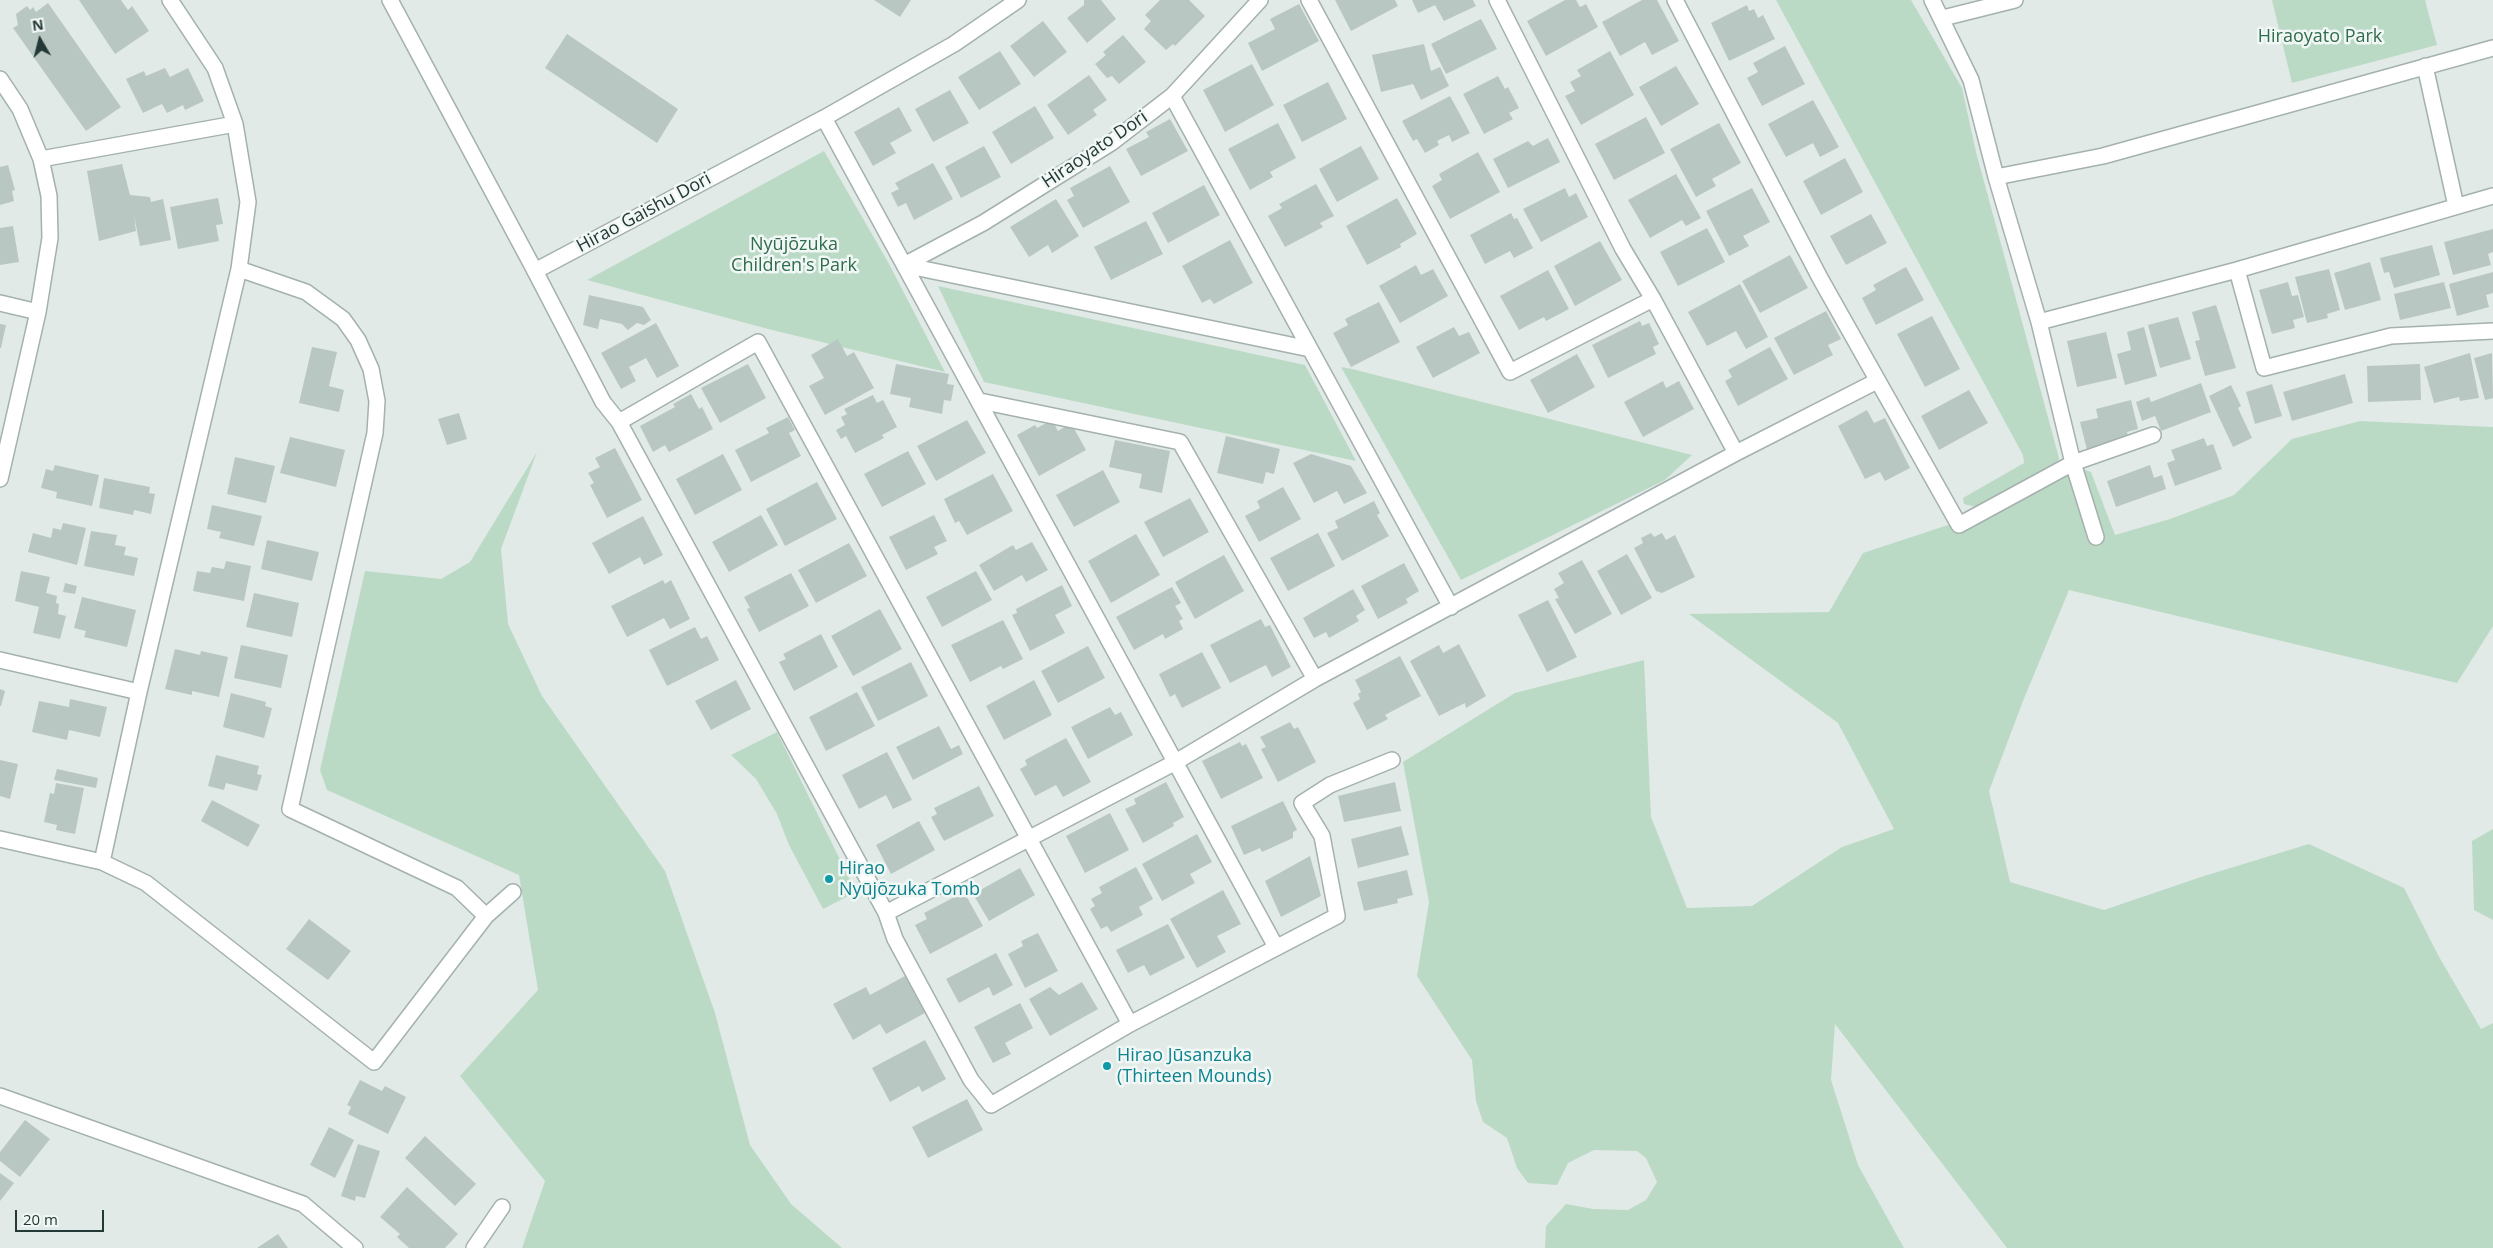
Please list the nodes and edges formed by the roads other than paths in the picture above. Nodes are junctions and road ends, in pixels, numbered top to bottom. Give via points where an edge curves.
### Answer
1 (170, 0) edge
2 (390, 0) edge
3 (1018, 0) edge
4 (1260, 0) edge
5 (1309, 0) edge
6 (1497, 0) edge
7 (1674, 0) edge
8 (1932, 0) edge
9 (2015, 0) edge
10 (1943, 18) junction
11 (2493, 48) edge
12 (2425, 66) junction
13 (0, 79) edge
14 (1172, 96) junction
15 (824, 118) junction
16 (236, 124) junction
17 (40, 159) junction
18 (1996, 176) junction
19 (2493, 196) edge
20 (2456, 206) junction
21 (904, 265) junction
22 (239, 269) junction
23 (535, 270) junction
24 (2237, 270) junction
25 (1653, 299) junction
26 (0, 303) edge
27 (38, 312) junction
28 (2039, 322) junction
29 (2493, 331) edge
30 (1310, 349) junction
31 (1877, 382) junction
32 (980, 401) junction
33 (620, 422) junction
34 (2153, 435) dead end
35 (1736, 453) junction
36 (2073, 463) junction
37 (0, 475) edge
38 (2096, 537) dead end
39 (1451, 607) junction
40 (0, 660) edge
41 (1315, 679) junction
42 (140, 692) junction
43 (1392, 760) dead end
44 (1174, 763) junction
45 (0, 839) edge
46 (1029, 840) junction
47 (102, 862) junction
48 (513, 892) dead end
49 (886, 913) junction
50 (486, 916) junction
51 (1276, 947) junction
52 (1130, 1024) junction
53 (0, 1096) edge
54 (502, 1207) dead end
55 (356, 1248) edge
56 (474, 1248) edge

1 - 16 street via 215,68
2 - 23 street
3 - 15 street, Hirao Gaishu Dori via 954,44
4 - 14 street, Hiraoyato Dori
5 - 25 street via 1510,372
6 - 25 street via 1623,250
7 - 31 street
8 - 10 street
9 - 10 street
10 - 18 street via 1971,80
11 - 12 street
12 - 18 street via 2103,156
12 - 20 street
13 - 17 street via 20,109
14 - 21 street, Hiraoyato Dori via 1111,143 983,222
14 - 30 street
15 - 21 street
15 - 23 street, Hirao Gaishu Dori
16 - 17 street
16 - 22 street via 248,202
17 - 27 street via 49,196 50,238
18 - 28 street
19 - 20 street
20 - 24 street
21 - 30 street
21 - 32 street
22 - 42 street
22 - 50 street via 306,292 343,319 358,340 371,369 377,401 376,433 290,809 457,888
23 - 33 street via 603,402
24 - 28 street
24 - 29 street via 2264,368 2391,336
25 - 35 street
26 - 27 street
27 - 37 street
28 - 36 street
30 - 39 street
31 - 35 street
31 - 36 street via 1959,525
32 - 41 street via 1180,442
32 - 44 street
33 - 46 street via 758,342
33 - 49 street
34 - 36 street
35 - 39 street
36 - 38 street
39 - 41 street
40 - 42 street
41 - 44 street
42 - 47 street
43 - 51 street via 1330,786 1302,803 1322,836 1338,916
44 - 46 street
44 - 51 street
45 - 47 street
46 - 49 street
46 - 52 street
47 - 50 street via 146,883 374,1062
48 - 50 street
49 - 52 street via 895,938 970,1080 991,1105
51 - 52 street
53 - 55 street via 303,1204
54 - 56 street

